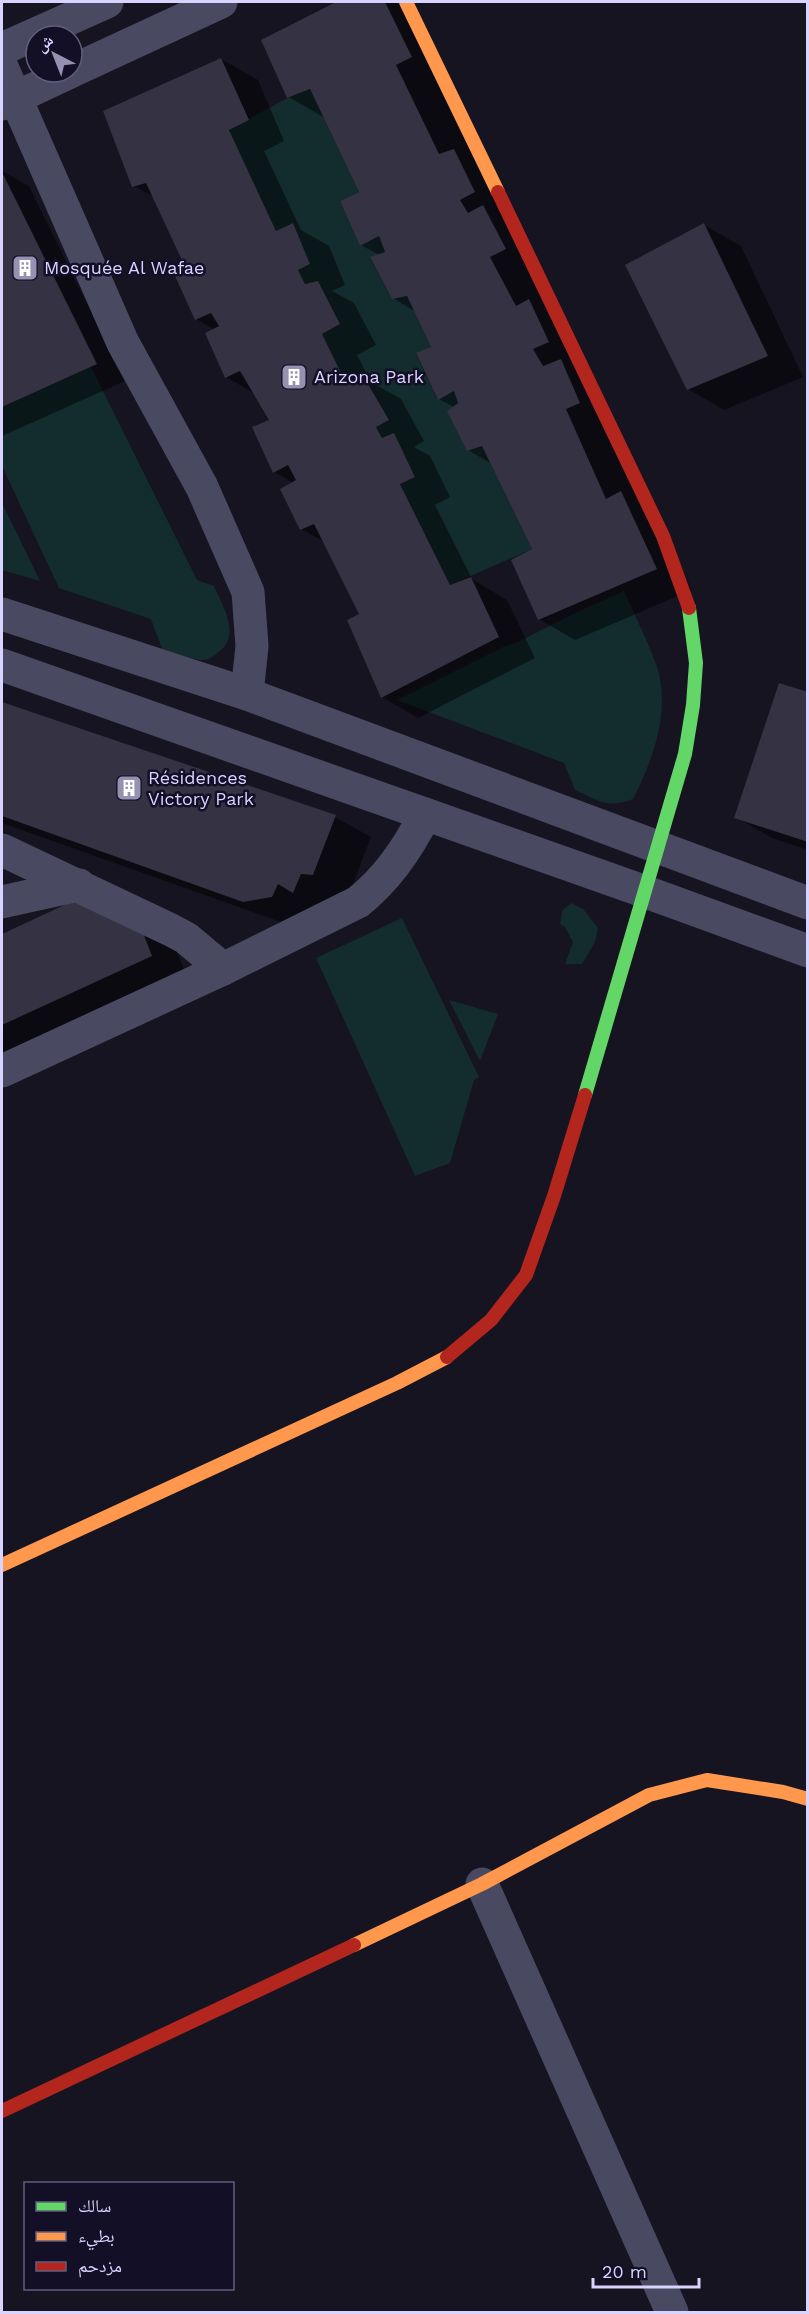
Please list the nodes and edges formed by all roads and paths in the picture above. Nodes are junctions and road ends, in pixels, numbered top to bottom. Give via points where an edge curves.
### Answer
1 (107, 2) edge
2 (221, 2) edge
3 (406, 2) edge
4 (2, 49) edge
5 (84, 65) edge
6 (2, 67) edge
7 (44, 84) edge
8 (8, 101) edge
9 (2, 614) edge
10 (2, 665) edge
11 (247, 694) junction
12 (425, 814) junction
13 (658, 847) junction
14 (2, 850) edge
15 (79, 885) junction
16 (646, 892) junction
17 (2, 902) edge
18 (807, 903) edge
19 (807, 951) edge
20 (223, 969) junction
21 (2, 1071) edge
22 (2, 1564) edge
23 (807, 1799) edge
24 (482, 1884) junction
25 (2, 2111) edge
26 (672, 2313) edge

1 - 4 street
2 - 5 street
3 - 13 street via 663,536 688,607 696,663 693,705 685,754
6 - 8 street
7 - 8 street
8 - 11 street via 123,343 202,487 248,592 252,646
9 - 11 street
10 - 12 street
11 - 13 street
12 - 16 street
12 - 20 street via 402,856 358,902
13 - 16 street
13 - 18 street
14 - 15 street
15 - 17 street
15 - 20 street via 186,938
16 - 19 street
16 - 22 street via 554,1196 526,1275 491,1320 452,1354 397,1383
20 - 21 street
23 - 24 street via 707,1780 649,1795
24 - 25 street
24 - 26 street

